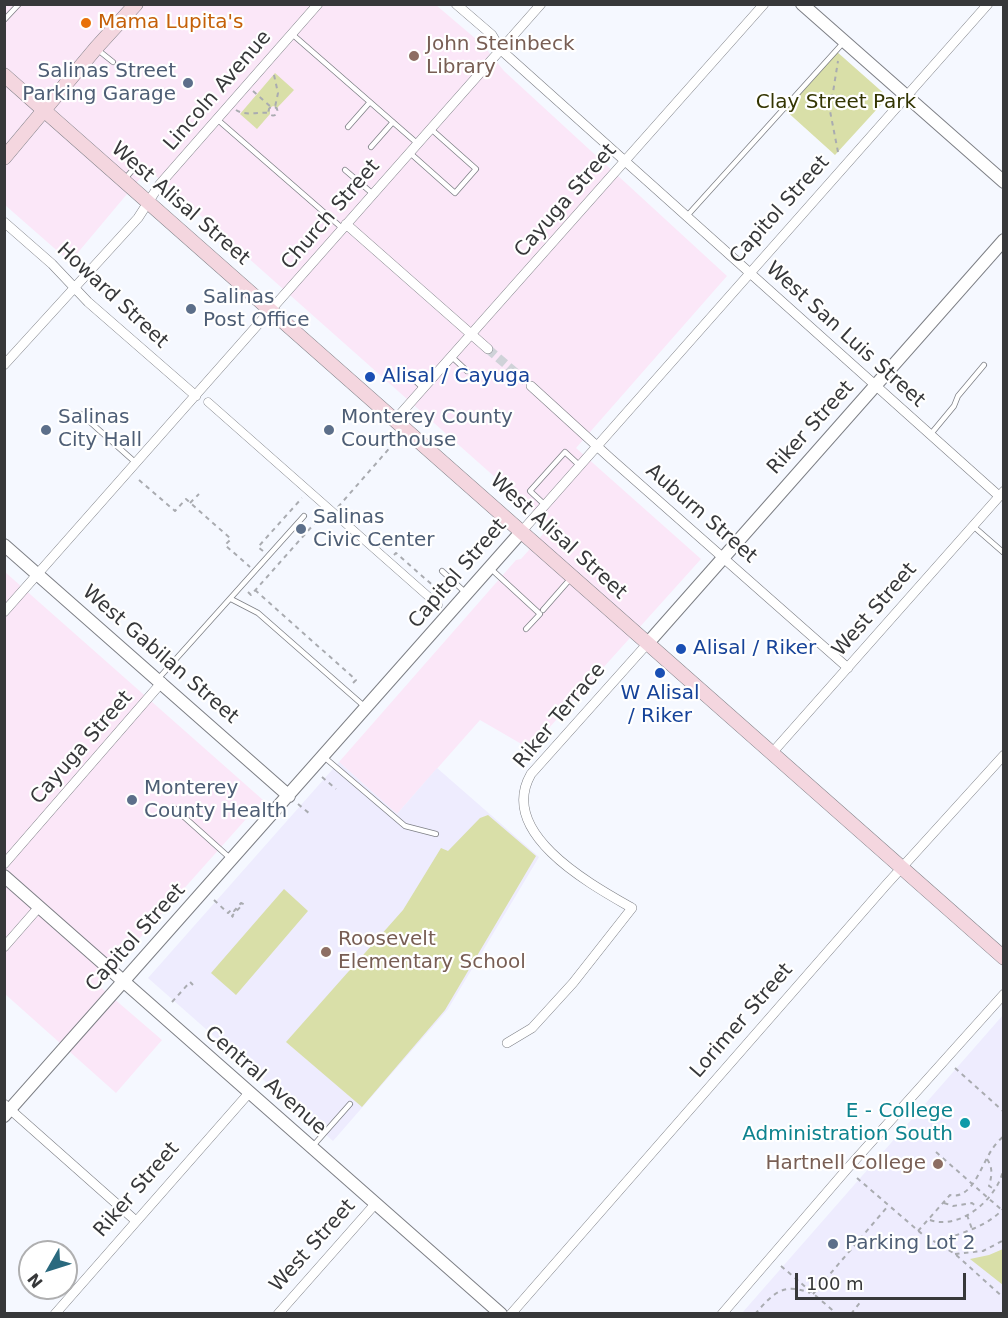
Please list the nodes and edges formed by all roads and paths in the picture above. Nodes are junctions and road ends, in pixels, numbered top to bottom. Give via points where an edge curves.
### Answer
1 (19, 4) edge
2 (136, 4) edge
3 (318, 4) edge
4 (456, 4) edge
5 (541, 4) edge
6 (764, 4) edge
7 (802, 4) edge
8 (988, 4) edge
9 (4, 20) edge
10 (292, 34) junction
11 (96, 48) junction
12 (842, 48) junction
13 (501, 50) junction
14 (113, 62) dead end
15 (4, 75) edge
16 (274, 75) dead end
17 (247, 85) junction
18 (907, 96) junction
19 (370, 102) junction
20 (230, 104) junction
21 (275, 106) junction
22 (271, 107) junction
23 (46, 111) junction
24 (269, 113) junction
25 (217, 119) junction
26 (393, 122) junction
27 (348, 127) dead end
28 (431, 129) junction
29 (418, 144) junction
30 (371, 147) dead end
31 (838, 152) dead end
32 (410, 153) junction
33 (4, 158) edge
34 (625, 162) junction
35 (136, 166) dead end
36 (345, 170) dead end
37 (124, 180) junction
38 (1004, 182) edge
39 (373, 194) junction
40 (148, 202) junction
41 (686, 217) junction
42 (4, 222) edge
43 (344, 226) junction
44 (1004, 240) edge
45 (749, 274) junction
46 (74, 288) junction
47 (271, 310) junction
48 (472, 335) junction
49 (488, 348) tunnel mouth
50 (452, 357) junction
51 (984, 364) dead end
52 (4, 365) edge
53 (467, 371) dead end
54 (410, 376) dead end
55 (421, 386) junction
56 (531, 386) tunnel mouth
57 (875, 386) junction
58 (196, 396) junction
59 (208, 402) dead end
60 (81, 414) dead end
61 (395, 420) junction
62 (930, 435) junction
63 (394, 443) dead end
64 (597, 446) junction
65 (136, 463) junction
66 (579, 465) junction
67 (139, 480) dead end
68 (308, 491) junction
69 (1001, 493) edge
70 (199, 494) dead end
71 (190, 503) junction
72 (545, 505) junction
73 (331, 510) junction
74 (304, 516) dead end
75 (973, 526) junction
76 (522, 531) junction
77 (4, 545) edge
78 (265, 553) dead end
79 (1004, 553) edge
80 (722, 557) junction
81 (251, 568) dead end
82 (489, 568) junction
83 (442, 571) dead end
84 (38, 574) junction
85 (573, 577) junction
86 (255, 590) junction
87 (466, 594) junction
88 (251, 595) dead end
89 (231, 599) junction
90 (438, 605) dead end
91 (543, 610) dead end
92 (4, 612) edge
93 (526, 629) dead end
94 (648, 643) junction
95 (848, 668) junction
96 (160, 681) junction
97 (354, 690) dead end
98 (366, 708) junction
99 (772, 753) junction
100 (1004, 755) edge
101 (324, 757) junction
102 (322, 777) dead end
103 (336, 789) dead end
104 (293, 800) junction
105 (173, 807) dead end
106 (310, 814) dead end
107 (436, 834) dead end
108 (232, 860) junction
109 (4, 864) edge
110 (901, 868) junction
111 (4, 876) edge
112 (214, 900) dead end
113 (39, 907) junction
114 (228, 913) junction
115 (4, 947) edge
116 (1004, 958) edge
117 (123, 981) junction
118 (193, 985) dead end
119 (1004, 994) edge
120 (172, 1002) dead end
121 (507, 1043) dead end
122 (955, 1068) dead end
123 (249, 1093) junction
124 (350, 1104) dead end
125 (7, 1110) edge
126 (1004, 1112) edge
127 (1004, 1136) edge
128 (312, 1148) junction
129 (936, 1152) dead end
130 (987, 1159) junction
131 (1004, 1166) edge
132 (1003, 1175) edge
133 (857, 1178) dead end
134 (972, 1184) junction
135 (994, 1190) junction
136 (988, 1198) junction
137 (376, 1203) junction
138 (944, 1203) junction
139 (888, 1206) junction
140 (978, 1208) junction
141 (1003, 1210) edge
142 (967, 1215) junction
143 (929, 1220) junction
144 (136, 1221) junction
145 (973, 1230) junction
146 (918, 1231) junction
147 (1004, 1240) edge
148 (937, 1243) junction
149 (955, 1254) junction
150 (781, 1266) dead end
151 (813, 1294) junction
152 (1004, 1298) edge
153 (862, 1300) dead end
154 (55, 1314) edge
155 (278, 1314) edge
156 (501, 1314) edge
157 (511, 1314) edge
158 (722, 1314) edge
159 (755, 1314) edge
160 (837, 1314) edge
161 (851, 1314) edge

1 - 9 lane
2 - 11 main road
3 - 10 street, Lincoln Avenue
4 - 13 street, West San Luis Street via 492,35
5 - 13 street, Church Street
6 - 34 street, Cayuga Street
7 - 12 street
8 - 18 street, Capitol Street
10 - 17 street, Lincoln Avenue
10 - 19 lane
11 - 14 lane
11 - 23 main road
12 - 18 street
12 - 31 path via 830,111
12 - 41 lane
13 - 28 street, Church Street
13 - 34 street, West San Luis Street
15 - 23 main road, West Alisal Street
16 - 21 path via 278,93
17 - 20 street, Lincoln Avenue
17 - 22 path
18 - 38 street
18 - 45 street, Capitol Street
19 - 26 lane
19 - 27 lane
20 - 24 path via 239,113
20 - 25 street, Lincoln Avenue
21 - 22 path
21 - 24 path via 276,114
22 - 24 path
23 - 33 main road
23 - 37 main road, West Alisal Street
25 - 40 street, Lincoln Avenue
25 - 43 lane
26 - 29 lane
26 - 30 lane
28 - 29 street, Church Street
28 - 32 lane via 476,169 455,193
29 - 32 street, Church Street
32 - 39 street, Church Street
34 - 41 street, West San Luis Street
34 - 48 street, Cayuga Street
35 - 37 lane
36 - 39 lane
37 - 40 main road, West Alisal Street
39 - 43 street, Church Street
40 - 46 street, Lincoln Avenue
40 - 47 main road, West Alisal Street
41 - 45 street, West San Luis Street
42 - 46 street, Howard Street
43 - 47 street, Church Street
43 - 48 street
44 - 57 street, Riker Street
45 - 57 street, West San Luis Street
45 - 64 street, Capitol Street
46 - 52 street, Lincoln Avenue
46 - 58 street, Howard Street
47 - 58 street, Church Street
47 - 61 main road, West Alisal Street
48 - 49 street
48 - 50 street, Cayuga Street
50 - 53 lane
50 - 55 street, Cayuga Street
51 - 62 lane
54 - 55 lane
55 - 61 street, Cayuga Street
56 - 64 street, Auburn Street
57 - 62 street, West San Luis Street
57 - 80 street, Riker Street
58 - 65 street, Church Street
59 - 68 street
60 - 65 lane
61 - 76 main road, West Alisal Street
62 - 69 street, West San Luis Street
63 - 73 path
64 - 66 street, Capitol Street
64 - 80 street, Auburn Street
65 - 84 street, Church Street
66 - 72 street, Capitol Street
66 - 72 lane via 565,452 530,491
67 - 71 path via 175,511 186,499
68 - 73 street
68 - 78 path via 258,547
69 - 75 street, West Street
70 - 71 path
71 - 81 path via 231,539 225,545
72 - 76 street, Capitol Street
73 - 86 path
73 - 90 street
74 - 89 lane
75 - 79 lane
75 - 95 street, West Street
76 - 82 street, Capitol Street
76 - 85 main road, West Alisal Street
77 - 84 street, West Gabilan Street
80 - 94 street, Riker Street
80 - 95 street, Auburn Street
82 - 87 street, Capitol Street
82 - 93 lane via 540,614
83 - 87 lane
84 - 92 street, Church Street
84 - 96 street, West Gabilan Street
85 - 91 lane
85 - 94 main road, West Alisal Street
86 - 88 path
86 - 97 path via 356,680 350,686
87 - 98 street, Capitol Street
89 - 96 lane
89 - 98 lane via 258,613
94 - 99 main road, West Alisal Street
94 - 121 street, Riker Terrace via 531,774 522,798 525,817 542,843 595,886 633,908 532,1028
95 - 99 street, West Street
96 - 104 street, West Gabilan Street
96 - 109 street, Cayuga Street
98 - 101 street, Capitol Street
99 - 110 main road, West Alisal Street
100 - 110 street, Lorimer Street
101 - 104 street, Capitol Street
101 - 107 lane via 405,826
102 - 103 path
104 - 106 path
104 - 108 street, Capitol Street
105 - 108 lane
108 - 117 street, Capitol Street
110 - 116 main road, West Alisal Street
110 - 157 street, Lorimer Street
111 - 113 street, Central Avenue
112 - 114 path
113 - 115 street
113 - 117 street, Central Avenue
114 - 114 path via 232,909 243,904 233,917
117 - 123 street, Central Avenue
117 - 125 street, Capitol Street
118 - 120 path via 190,982
119 - 158 street
122 - 126 path
123 - 128 street, Central Avenue
123 - 144 street, Riker Street
124 - 128 lane
125 - 144 street
127 - 130 path
128 - 137 street, Central Avenue
129 - 134 path
130 - 134 path
130 - 135 path via 992,1172 989,1186
131 - 132 path
132 - 135 path
133 - 139 path
134 - 136 path
134 - 138 path via 963,1194 950,1195
135 - 136 path
136 - 140 path
136 - 141 path
137 - 155 street, West Street
137 - 156 street, Central Avenue
138 - 140 path via 972,1203
138 - 143 path
139 - 146 path
139 - 151 path
140 - 142 path
141 - 145 path
142 - 143 path via 939,1222
142 - 145 path
143 - 146 path
144 - 154 street, Riker Street
145 - 148 path
146 - 148 path
147 - 149 path via 983,1251
148 - 149 path
149 - 152 path
150 - 151 path
151 - 159 path via 800,1289 782,1290
151 - 160 path
153 - 161 path

